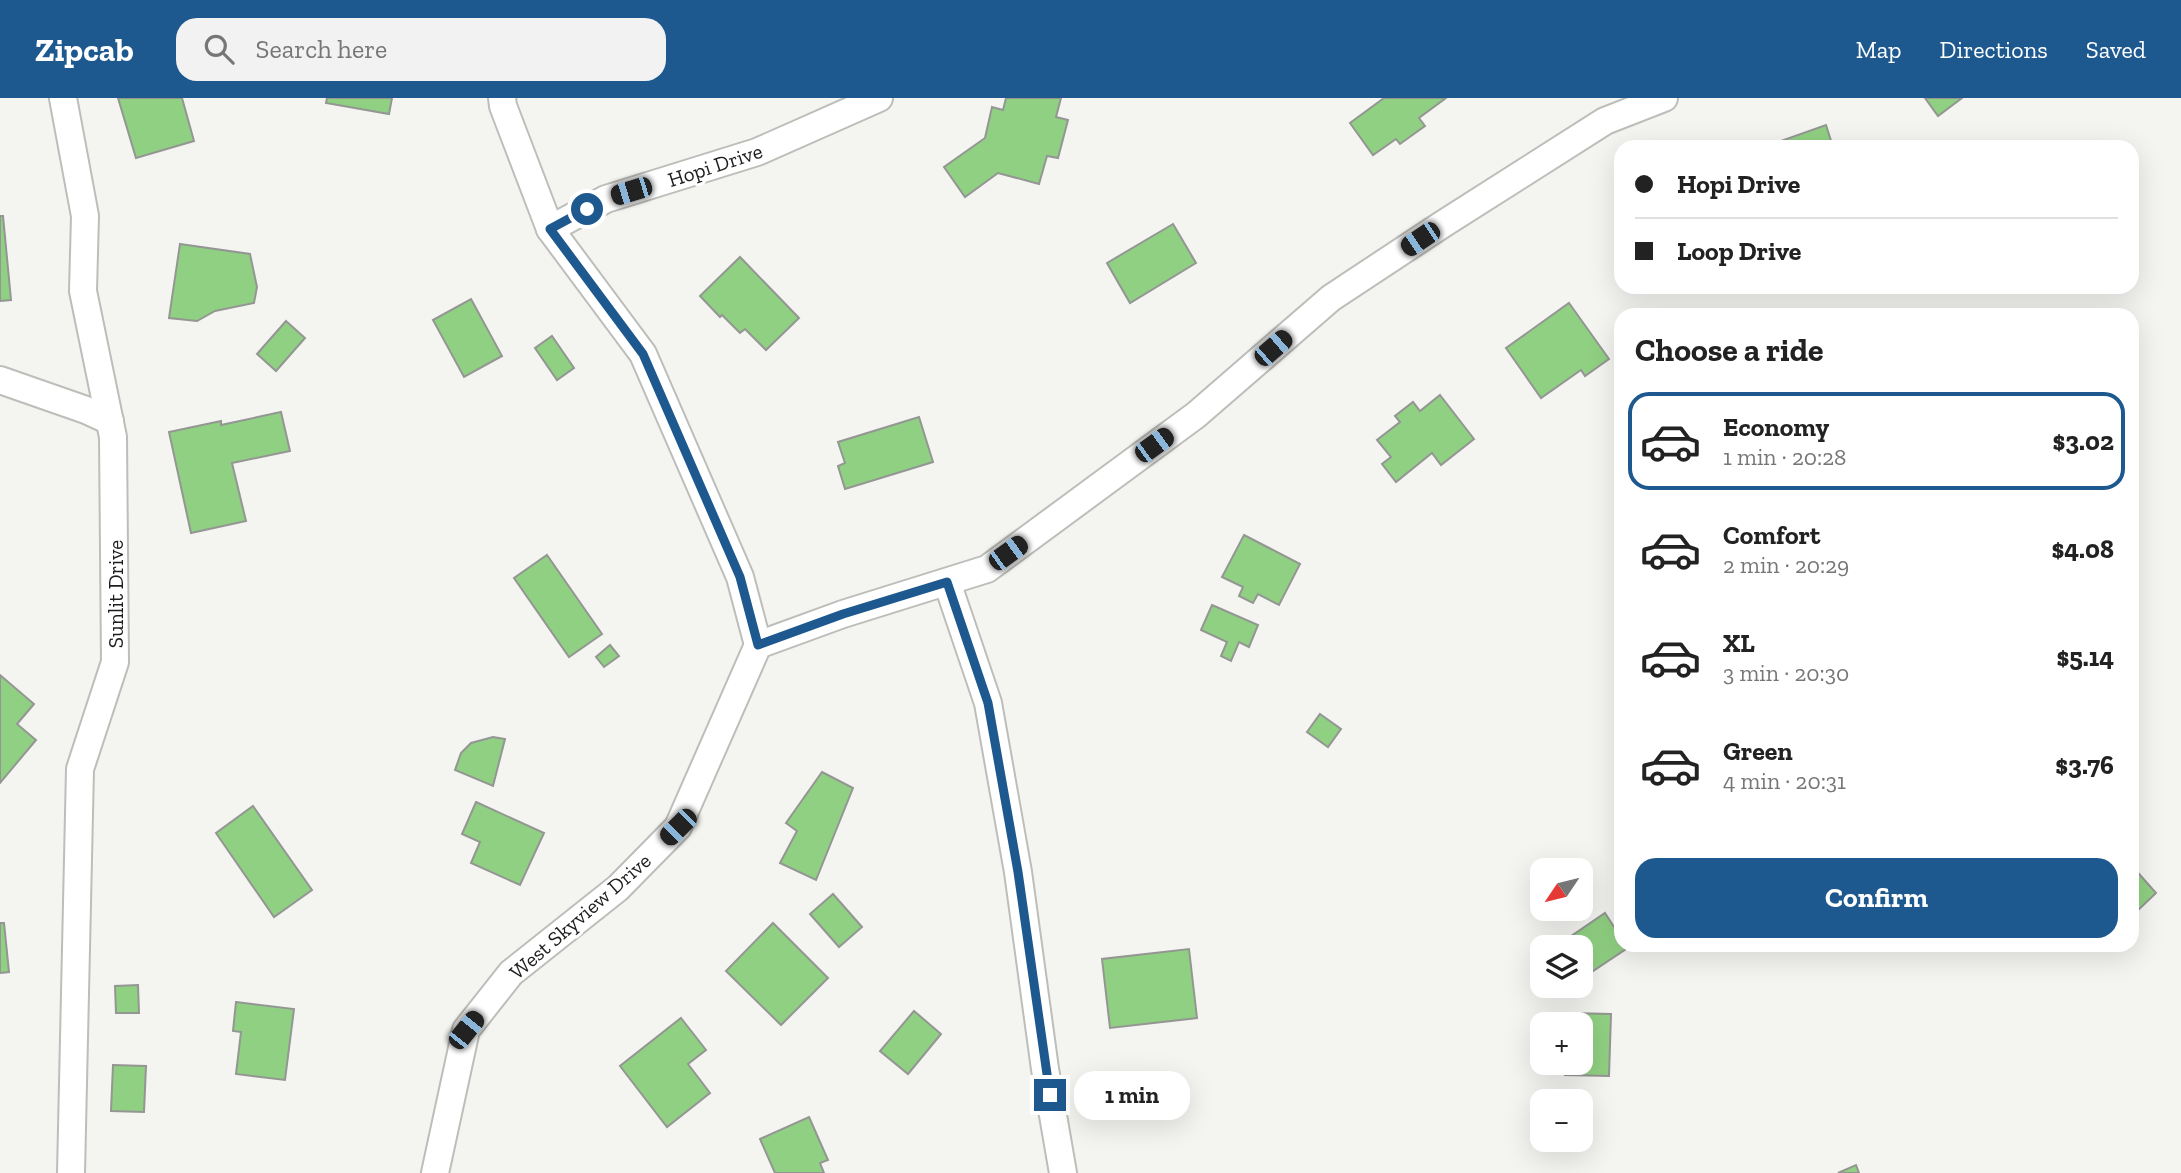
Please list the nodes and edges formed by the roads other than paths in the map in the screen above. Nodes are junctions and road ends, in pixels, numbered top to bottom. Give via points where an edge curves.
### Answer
1 (64, 98) edge
2 (502, 98) edge
3 (879, 98) edge
4 (1664, 98) edge
5 (550, 229) junction
6 (0, 380) edge
7 (110, 421) junction
8 (947, 582) junction
9 (758, 645) junction
10 (71, 1173) edge
11 (435, 1173) edge
12 (1063, 1173) edge
13 (1070, 1173) edge

1 - 7 street, Sunlit Drive via 85,216 83,291
2 - 5 street
3 - 5 street, Hopi Drive via 757,152 606,199
4 - 8 street via 1605,121 1331,298 1196,415 987,569
5 - 9 street via 643,354 740,577
6 - 7 street
7 - 10 street, Sunlit Drive via 115,662 79,769
8 - 9 street
8 - 12 street via 988,703
9 - 11 street, West Skyview Drive via 678,827 618,888 511,973 466,1030
12 - 13 street

